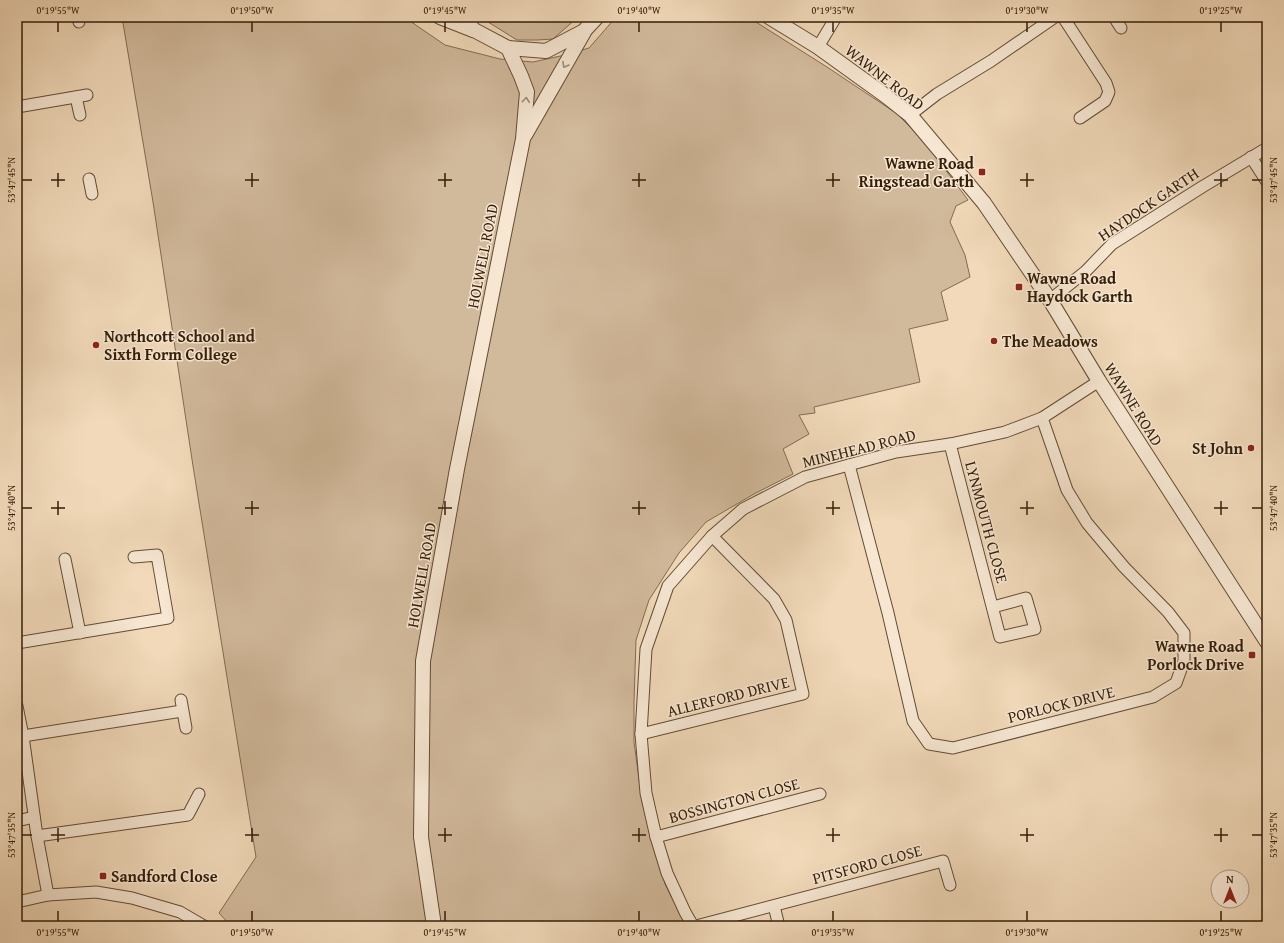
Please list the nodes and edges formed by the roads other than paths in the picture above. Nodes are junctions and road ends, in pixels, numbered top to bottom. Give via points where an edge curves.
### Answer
1 (440, 17) edge
2 (463, 17) edge
3 (597, 17) edge
4 (769, 17) edge
5 (836, 17) edge
6 (1055, 17) edge
7 (1063, 17) edge
8 (1114, 17) edge
9 (1121, 28) dead end
10 (474, 30) junction
11 (584, 31) junction
12 (818, 47) junction
13 (508, 48) junction
14 (17, 108) edge
15 (80, 115) dead end
16 (910, 115) junction
17 (1080, 118) dead end
18 (523, 139) junction
19 (1267, 148) edge
20 (1251, 157) junction
21 (88, 179) dead end
22 (1267, 182) edge
23 (92, 194) dead end
24 (1050, 300) junction
25 (1099, 381) junction
26 (1042, 418) junction
27 (950, 444) junction
28 (849, 465) junction
29 (712, 536) junction
30 (134, 557) dead end
31 (65, 559) dead end
32 (992, 607) dead end
33 (80, 633) junction
34 (1267, 642) edge
35 (17, 643) edge
36 (18, 712) edge
37 (186, 728) dead end
38 (641, 734) junction
39 (23, 736) junction
40 (199, 794) dead end
41 (820, 794) dead end
42 (34, 817) junction
43 (17, 821) edge
44 (37, 836) junction
45 (656, 837) junction
46 (950, 885) dead end
47 (48, 894) junction
48 (17, 902) edge
49 (774, 906) junction
50 (204, 926) edge
51 (434, 926) edge
52 (693, 926) edge
53 (696, 926) edge
54 (779, 926) edge

1 - 10 street
2 - 10 street
3 - 11 street
4 - 12 street, WAWNE ROAD
5 - 12 street
6 - 16 street
7 - 17 street via 1106,83 1109,92 1105,101
8 - 9 street
10 - 13 street
11 - 13 street via 546,51
11 -> 18 street, HOLWELL ROAD
12 - 16 street, WAWNE ROAD
18 -> 13 street, HOLWELL ROAD via 527,92
14 - 15 street via 82,96
16 - 24 street, WAWNE ROAD via 984,203
18 - 51 street, HOLWELL ROAD via 457,469 423,661 420,837
19 - 20 street, HAYDOCK GARTH
20 - 22 street
20 - 24 street, HAYDOCK GARTH via 1112,244 1086,271
21 - 23 street
24 - 25 street, WAWNE ROAD
25 - 26 street, MINEHEAD ROAD
25 - 34 street, WAWNE ROAD
26 - 27 street, MINEHEAD ROAD via 1004,432
26 - 28 street, PORLOCK DRIVE via 1067,490 1087,523 1184,633 1184,661 1176,682 1153,697 953,748 929,744 913,721
27 - 28 street, MINEHEAD ROAD via 896,452
27 - 32 street, LYNMOUTH CLOSE
28 - 29 street, MINEHEAD ROAD via 805,477 791,484 743,510
29 - 38 street, MINEHEAD ROAD via 668,586 646,649
29 - 38 street, ALLERFORD DRIVE via 774,599 780,609 786,620 803,694
30 - 33 street via 157,555 168,618
31 - 33 street
33 - 35 street
36 - 39 street
37 - 39 street via 182,706
38 - 45 street, MINEHEAD ROAD via 646,793
39 - 42 street
40 - 44 street via 188,815
41 - 45 street, BOSSINGTON CLOSE
42 - 43 street
42 - 44 street
44 - 47 street
45 - 52 street, MINEHEAD ROAD via 668,873
46 - 49 street, PITSFORD CLOSE via 943,861
47 - 48 street
47 - 50 street via 96,892 132,898 180,912
49 - 53 street, PITSFORD CLOSE
49 - 54 street

